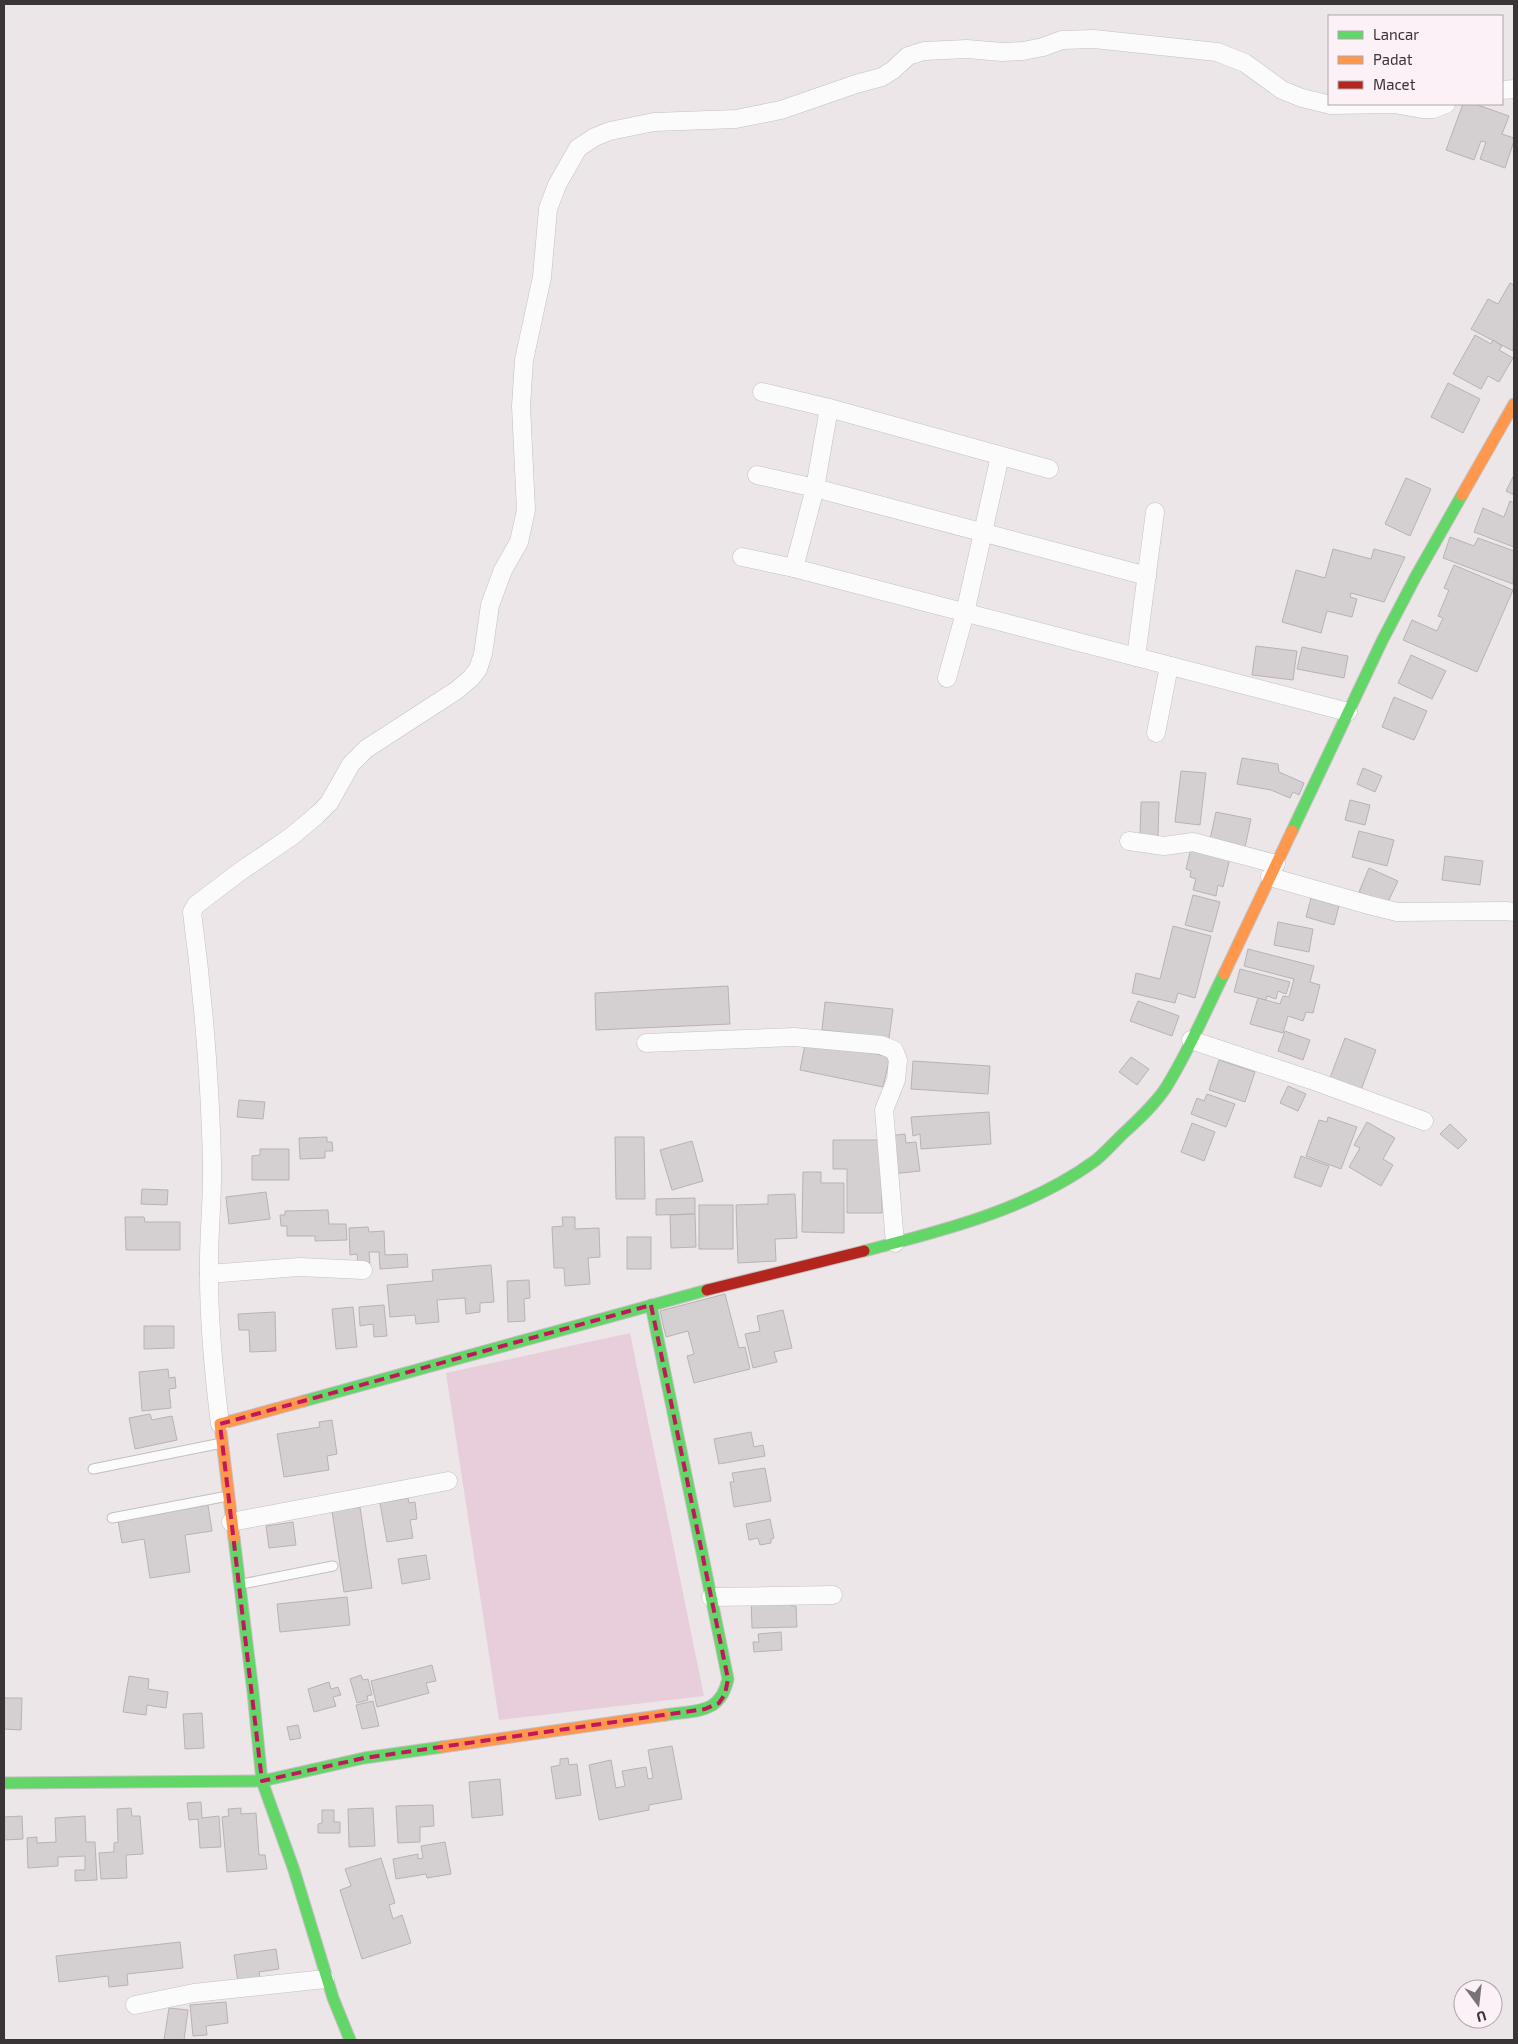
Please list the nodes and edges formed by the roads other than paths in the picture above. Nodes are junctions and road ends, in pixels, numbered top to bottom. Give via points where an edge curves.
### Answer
1 (1328, 104) edge
2 (1400, 105) edge
3 (1443, 105) edge
4 (762, 392) dead end
5 (1514, 404) edge
6 (829, 408) junction
7 (1000, 456) junction
8 (1049, 469) dead end
9 (757, 475) dead end
10 (815, 488) junction
11 (1155, 512) dead end
12 (983, 532) junction
13 (742, 557) dead end
14 (794, 568) junction
15 (1147, 576) junction
16 (965, 613) junction
17 (1136, 657) junction
18 (1169, 666) junction
19 (947, 678) dead end
20 (1348, 712) junction
21 (1156, 733) dead end
22 (1128, 841) dead end
23 (1273, 870) junction
24 (1514, 912) edge
25 (1191, 1040) junction
26 (646, 1043) dead end
27 (1424, 1121) dead end
28 (895, 1243) junction
29 (363, 1270) dead end
30 (208, 1274) junction
31 (651, 1305) junction
32 (220, 1424) junction
33 (222, 1443) junction
34 (93, 1470) dead end
35 (448, 1481) dead end
36 (228, 1496) junction
37 (112, 1518) dead end
38 (231, 1522) junction
39 (333, 1566) dead end
40 (240, 1584) junction
41 (833, 1595) dead end
42 (711, 1597) junction
43 (262, 1781) junction
44 (4, 1783) edge
45 (325, 1979) junction
46 (135, 2006) dead end
47 (350, 2040) edge

1 - 30 street via 1282,90 1245,63 1217,52 1062,40 1023,51 924,51 908,56 878,78 782,110 736,119 630,126 595,137 578,148 557,184 548,209 542,277 524,360 521,406 526,510 519,542 503,570 490,605 478,669 457,690 366,749 351,764 330,803 292,836 196,905 192,912 200,966 210,1110 212,1162
2 - 3 street via 1422,109
4 - 6 street
5 - 20 street via 1416,576
6 - 7 street
6 - 10 street
7 - 8 street
7 - 12 street
9 - 10 street
10 - 12 street
10 - 14 street
11 - 15 street
12 - 15 street
12 - 16 street
13 - 14 street
14 - 16 street
15 - 17 street
16 - 17 street
16 - 19 street
17 - 18 street
18 - 20 street
18 - 21 street
20 - 23 street
22 - 23 street via 1164,846 1193,842
23 - 24 street via 1397,912
23 - 25 street
25 - 27 street
25 - 28 street via 1164,1090 1097,1159 1043,1193 1012,1206
26 - 28 street via 794,1037 881,1045 894,1050 898,1060 896,1080 884,1110
28 - 31 street
29 - 30 street via 299,1267
30 - 32 street via 213,1371
31 - 32 street
31 - 42 street
32 - 33 street
33 - 34 lane
33 - 36 street
35 - 38 street
36 - 37 lane
36 - 38 street
38 - 40 street
39 - 40 lane
40 - 43 street
41 - 42 street
42 - 43 street via 728,1679 719,1703 705,1709 364,1758
43 - 44 street
43 - 45 street via 284,1838
45 - 46 street via 194,1993
45 - 47 street

